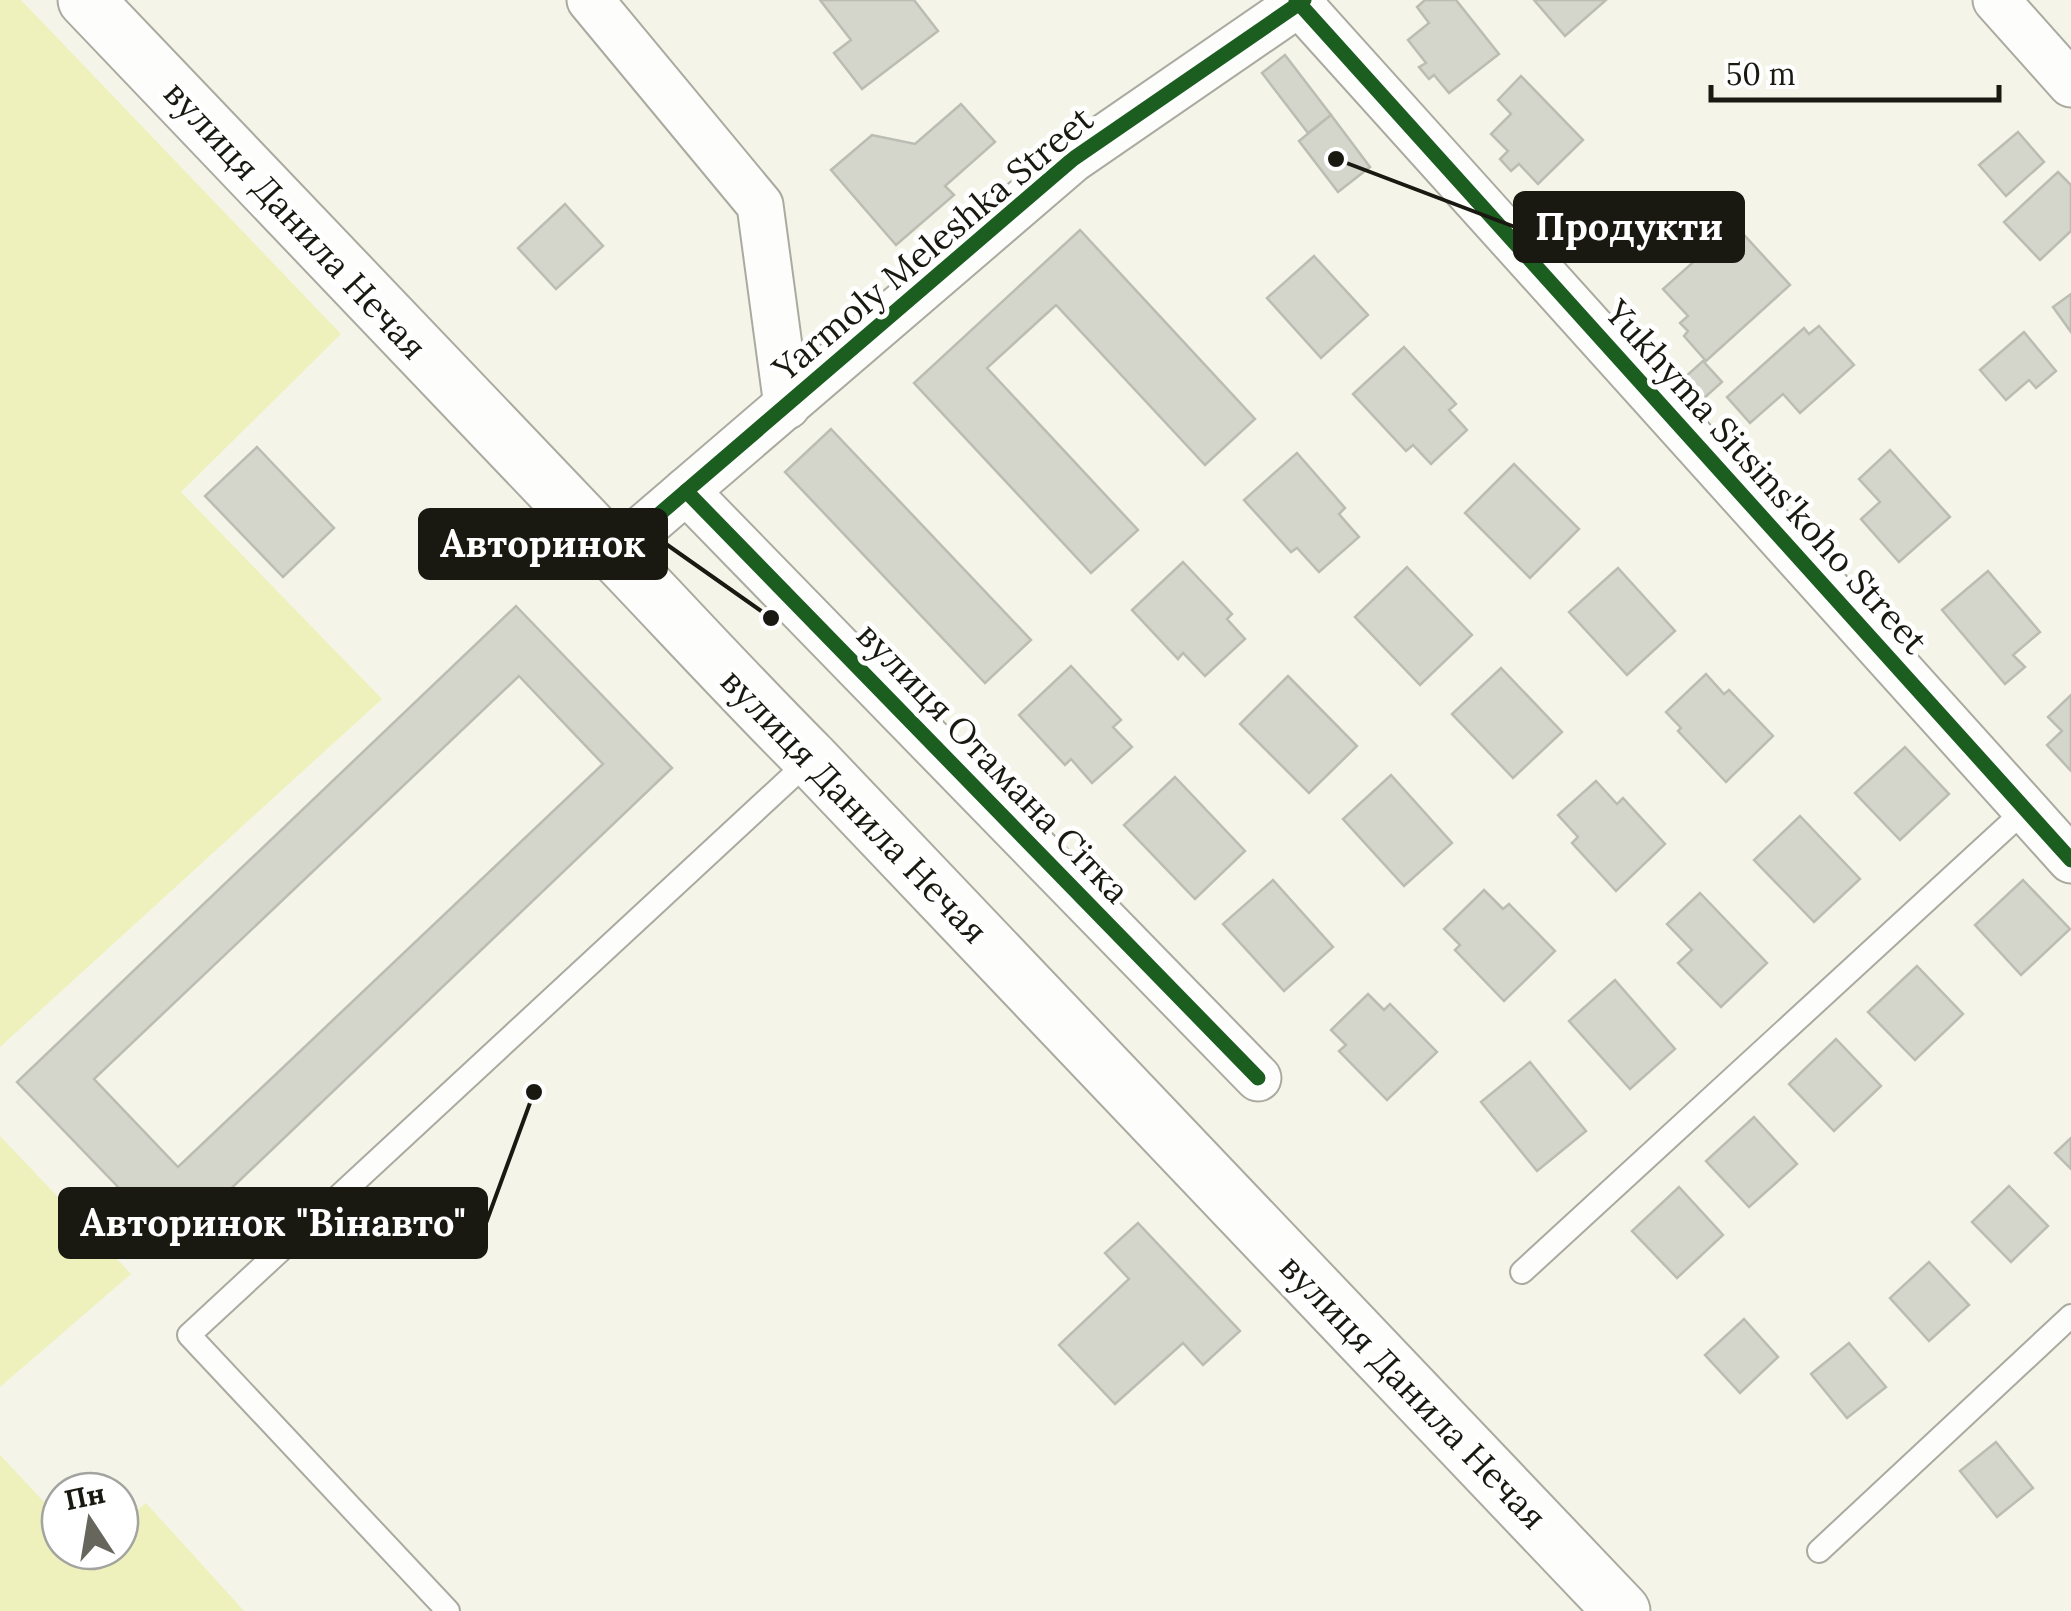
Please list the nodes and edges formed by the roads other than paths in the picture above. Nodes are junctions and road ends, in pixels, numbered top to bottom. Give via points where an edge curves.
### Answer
1 (86, 0) edge
2 (590, 0) edge
3 (1996, 0) edge
4 (1300, 1) edge
5 (2071, 84) edge
6 (787, 406) junction
7 (686, 491) junction
8 (614, 552) junction
9 (811, 760) junction
10 (2025, 810) junction
11 (2071, 860) edge
12 (1258, 1078) dead end
13 (1522, 1272) dead end
14 (2071, 1316) edge
15 (1819, 1551) dead end
16 (448, 1611) edge
17 (1622, 1611) edge

1 - 8 main road, вулиця Данила Нечая
2 - 6 street via 760,205
3 - 5 street
4 - 6 street, Yarmoly Meleshka Street via 1073,158
4 - 10 street, Yukhyma Sitsins'koho Street
6 - 7 street, Yarmoly Meleshka Street
7 - 8 street, Yarmoly Meleshka Street
7 - 12 street, вулиця Отамана Сітка
8 - 9 main road, вулиця Данила Нечая
9 - 16 lane via 189,1335
9 - 17 main road, вулиця Данила Нечая
10 - 11 street, Yukhyma Sitsins'koho Street
10 - 13 lane
14 - 15 lane

